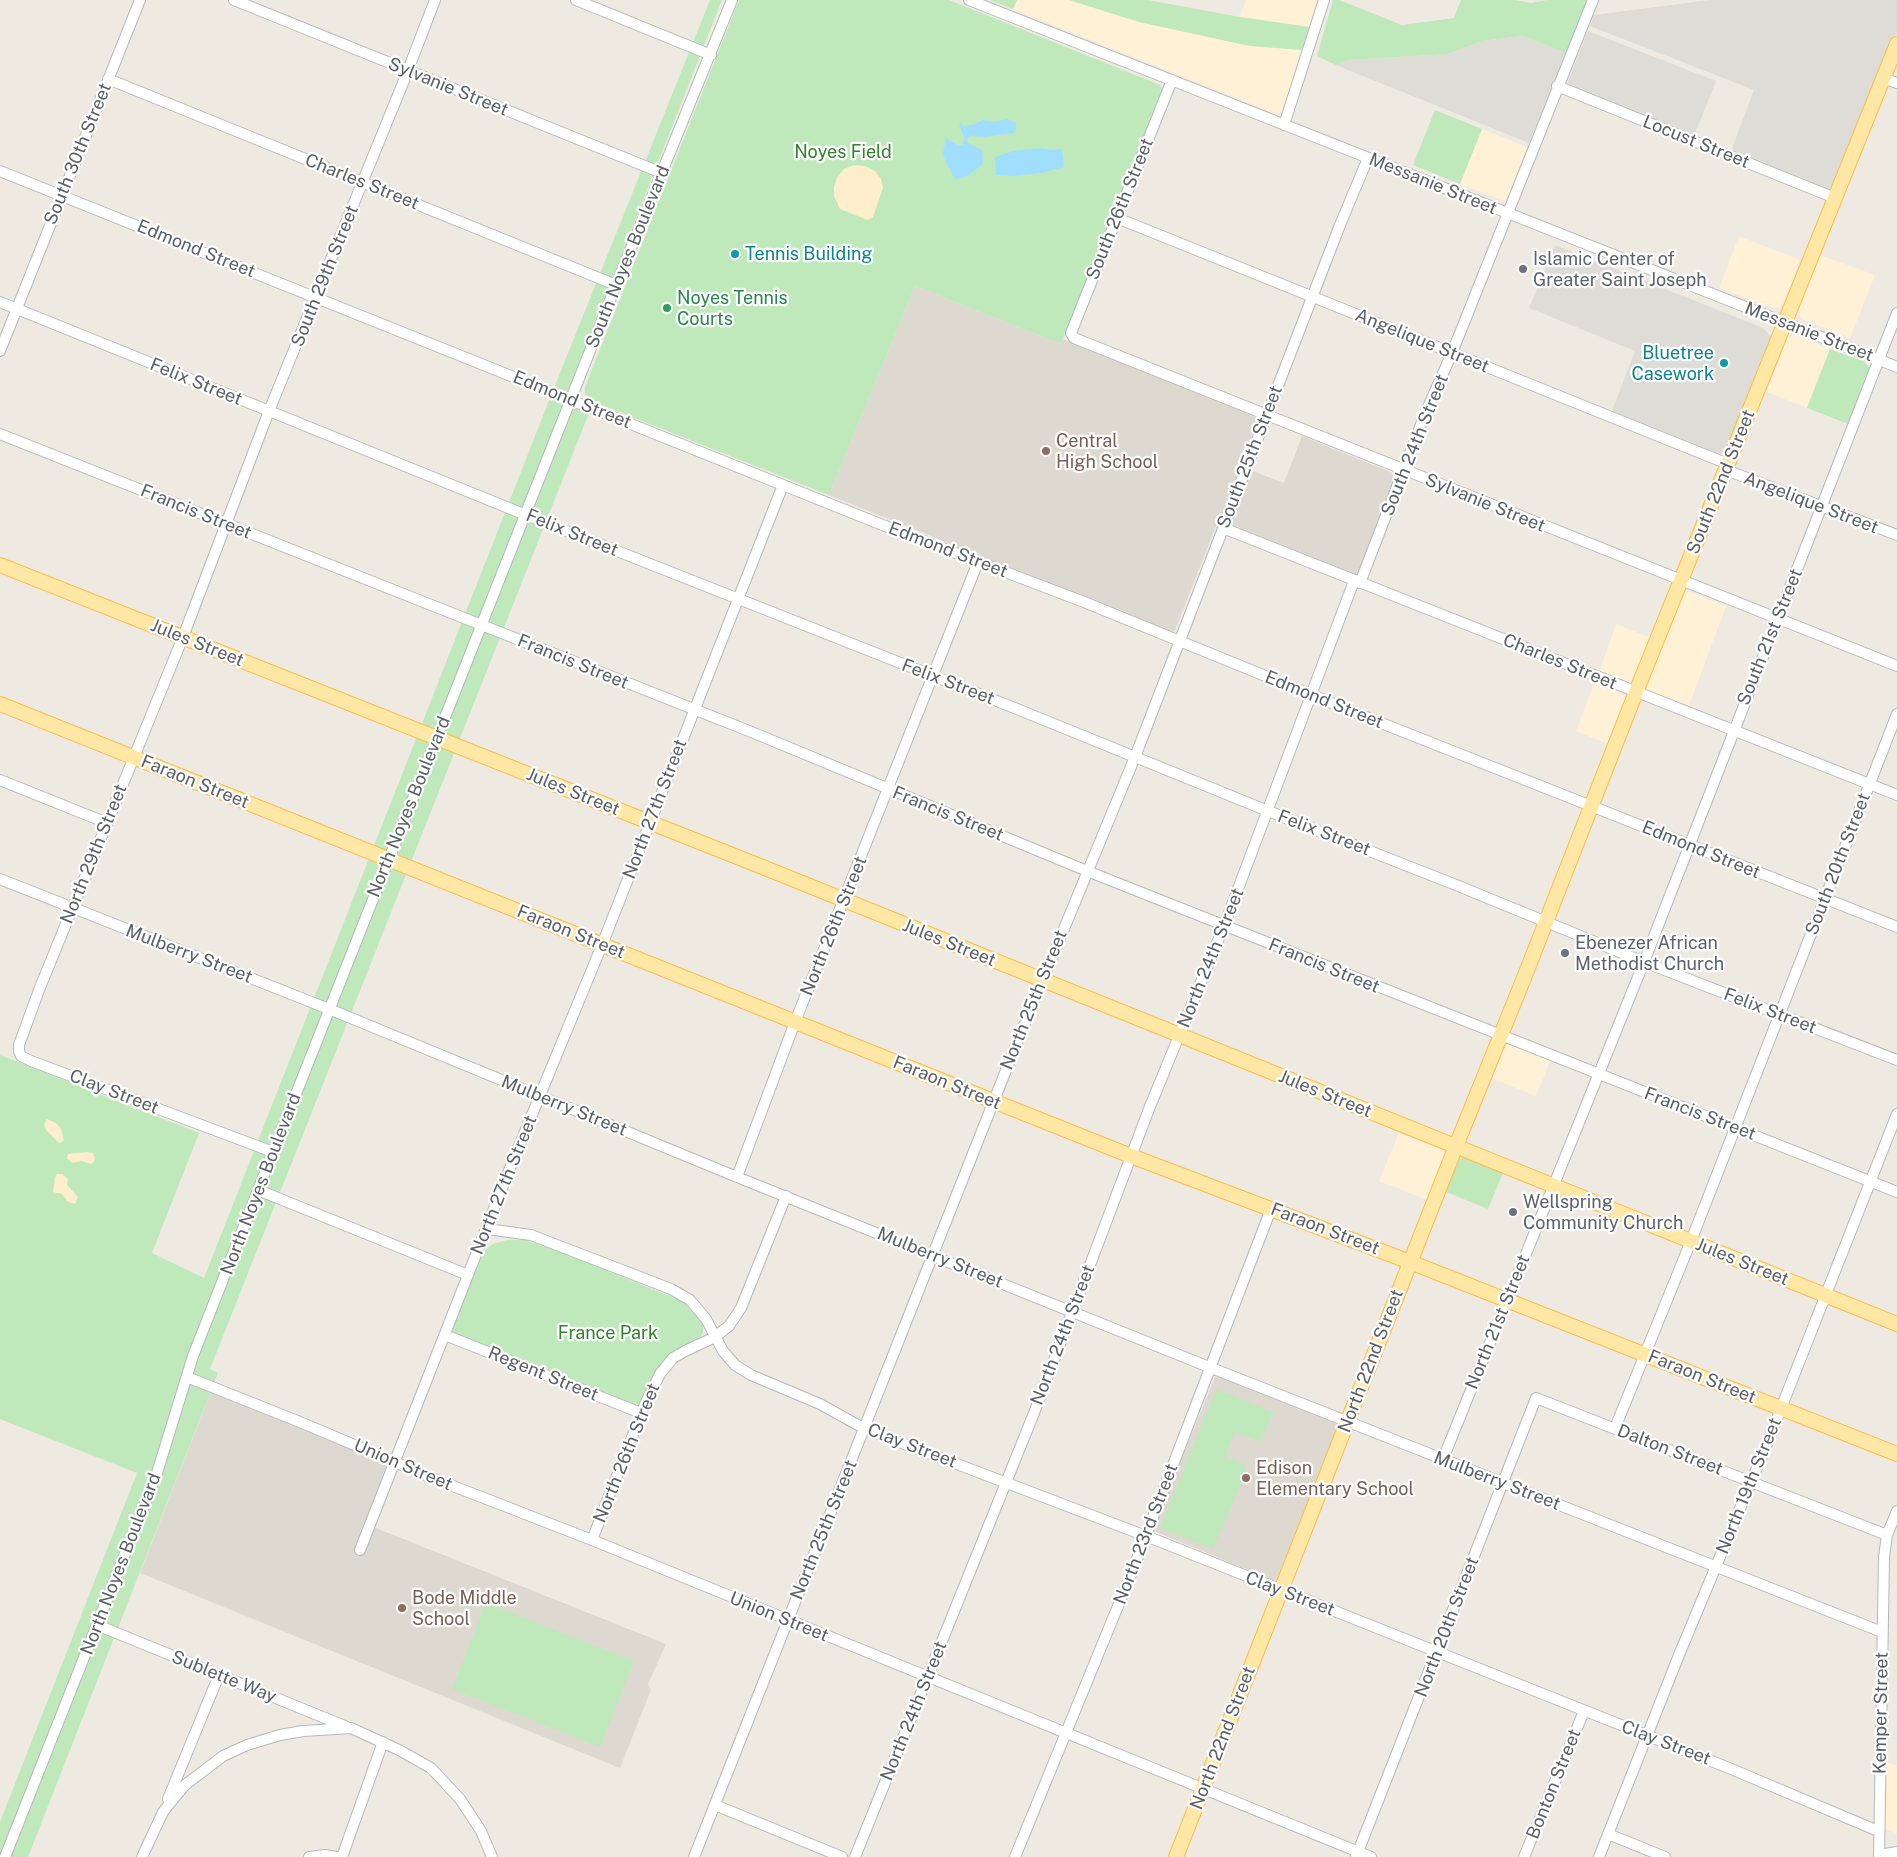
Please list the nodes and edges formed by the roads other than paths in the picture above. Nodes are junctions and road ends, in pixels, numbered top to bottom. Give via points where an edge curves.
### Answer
1 (140, 0) edge
2 (234, 0) edge
3 (435, 0) edge
4 (576, 0) edge
5 (732, 0) edge
6 (968, 0) edge
7 (1324, 0) edge
8 (1593, 0) edge
9 (1897, 44) edge
10 (711, 55) junction
11 (408, 71) junction
12 (1884, 78) junction
13 (108, 79) junction
14 (1172, 80) junction
15 (1897, 83) edge
16 (1557, 86) junction
17 (1284, 124) junction
18 (1368, 158) junction
19 (0, 171) edge
20 (662, 173) junction
21 (363, 183) junction
22 (61, 196) junction
23 (1835, 198) junction
24 (1507, 214) junction
25 (1117, 218) junction
26 (616, 286) junction
27 (1312, 297) junction
28 (316, 298) junction
29 (0, 302) edge
30 (17, 309) junction
31 (1897, 313) edge
32 (1785, 323) junction
33 (1074, 338) joint
34 (0, 351) edge
35 (1452, 353) junction
36 (1879, 360) junction
37 (1897, 367) edge
38 (572, 400) junction
39 (269, 412) junction
40 (1267, 416) junction
41 (0, 434) edge
42 (1727, 467) junction
43 (1404, 470) junction
44 (783, 485) junction
45 (1822, 507) junction
46 (526, 515) junction
47 (226, 524) junction
48 (1223, 528) junction
49 (1897, 535) edge
50 (978, 562) junction
51 (0, 565) edge
52 (1682, 581) junction
53 (1357, 582) junction
54 (738, 598) junction
55 (1778, 619) junction
56 (482, 626) junction
57 (183, 637) junction
58 (1180, 641) junction
59 (1897, 666) edge
60 (933, 676) junction
61 (1636, 692) junction
62 (1312, 695) junction
63 (0, 704) edge
64 (694, 710) junction
65 (1897, 714) edge
66 (1733, 730) junction
67 (437, 738) junction
68 (1135, 757) junction
69 (134, 758) junction
70 (0, 780) edge
71 (1870, 784) junction
72 (888, 789) junction
73 (1897, 795) edge
74 (1592, 806) junction
75 (1268, 811) junction
76 (107, 823) junction
77 (650, 823) junction
78 (1689, 845) junction
79 (390, 859) junction
80 (1087, 872) junction
81 (0, 879) edge
82 (1825, 899) junction
83 (844, 900) junction
84 (72, 909) junction
85 (1547, 922) junction
86 (1224, 926) junction
87 (1897, 927) edge
88 (602, 945) junction
89 (1644, 962) junction
90 (1042, 980) junction
91 (39, 990) joint
92 (329, 1009) junction
93 (1780, 1014) junction
94 (795, 1022) junction
95 (1179, 1036) junction
96 (1501, 1036) junction
97 (1897, 1060) edge
98 (1598, 1074) junction
99 (540, 1096) junction
100 (993, 1101) junction
101 (1897, 1114) edge
102 (1735, 1127) junction
103 (1456, 1146) junction
104 (273, 1152) junction
105 (1131, 1156) junction
106 (737, 1176) junction
107 (1870, 1181) junction
108 (1553, 1184) junction
109 (258, 1190) junction
110 (1897, 1192) edge
111 (786, 1196) junction
112 (1271, 1209) junction
113 (487, 1229) junction
114 (1691, 1241) junction
115 (933, 1255) junction
116 (1410, 1262) junction
117 (468, 1275) junction
118 (1825, 1296) junction
119 (1507, 1300) junction
120 (1072, 1311) junction
121 (1897, 1324) edge
122 (445, 1335) junction
123 (715, 1337) junction
124 (1645, 1355) junction
125 (1209, 1367) junction
126 (187, 1377) junction
127 (1536, 1398) joint
128 (1780, 1408) junction
129 (641, 1413) junction
130 (1348, 1422) junction
131 (1615, 1428) junction
132 (864, 1429) junction
133 (1897, 1454) edge
134 (1443, 1459) junction
135 (394, 1462) junction
136 (1751, 1481) junction
137 (1005, 1482) junction
138 (1503, 1483) junction
139 (1897, 1511) edge
140 (1887, 1535) junction
141 (1146, 1536) junction
142 (592, 1540) junction
143 (360, 1550) dead end
144 (1716, 1566) junction
145 (1280, 1590) junction
146 (788, 1620) junction
147 (97, 1625) junction
148 (1882, 1632) junction
149 (1437, 1652) junction
150 (219, 1675) junction
151 (928, 1676) junction
152 (1584, 1711) junction
153 (350, 1728) junction
154 (1066, 1733) junction
155 (1647, 1736) junction
156 (383, 1742) junction
157 (1203, 1790) junction
158 (715, 1805) junction
159 (163, 1812) junction
160 (1878, 1831) junction
161 (1608, 1834) junction
162 (1897, 1852) edge
163 (1357, 1854) edge
164 (1879, 1856) edge
165 (6, 1857) edge
166 (142, 1857) edge
167 (308, 1857) edge
168 (337, 1857) edge
169 (342, 1857) edge
170 (492, 1857) edge
171 (694, 1857) edge
172 (842, 1857) edge
173 (855, 1857) edge
174 (1015, 1857) edge
175 (1176, 1857) edge
176 (1371, 1857) edge
177 (1524, 1857) edge
178 (1599, 1857) edge
179 (1665, 1857) edge

1 - 13 street, South 30th Street
2 - 11 street, Sylvanie Street
3 - 11 street, South 29th Street
4 - 10 street
5 - 10 street, South Noyes Boulevard
6 - 14 street, Messanie Street
7 - 17 street
8 - 16 street, South 24th Street
9 - 12 main road, South 22nd Street
10 - 20 street, South Noyes Boulevard
11 - 20 street, Sylvanie Street
11 - 21 street, South 29th Street
12 - 15 street
12 - 23 main road, South 22nd Street
13 - 21 street, Charles Street
13 - 22 street, South 30th Street
14 - 17 street, Messanie Street
14 - 25 street, South 26th Street
16 - 23 street, Locust Street
16 - 24 street, South 24th Street
17 - 18 street, Messanie Street
18 - 24 street, Messanie Street
18 - 27 street, South 25th Street
19 - 22 street, Edmond Street
20 - 26 street, South Noyes Boulevard
21 - 26 street, Charles Street
21 - 28 street, South 29th Street
22 - 28 street, Edmond Street
22 - 30 street, South 30th Street
23 - 32 main road, South 22nd Street
24 - 32 street, Messanie Street
24 - 35 street, South 24th Street
25 - 27 street, Angelique Street
25 - 33 street, South 26th Street via 1071,333
26 - 38 street, South Noyes Boulevard
27 - 35 street, Angelique Street
27 - 40 street, South 25th Street
28 - 38 street, Edmond Street
28 - 39 street, South 29th Street
29 - 30 street, Felix Street
30 - 34 street, South 30th Street
30 - 39 street, Felix Street
31 - 36 street, South 21st Street
32 - 36 street, Messanie Street
32 - 42 main road, South 22nd Street
33 - 40 street, Sylvanie Street
35 - 42 street, Angelique Street
35 - 43 street, South 24th Street
36 - 37 street, Messanie Street
36 - 45 street, South 21st Street
38 - 44 street, Edmond Street
38 - 46 street, South Noyes Boulevard
39 - 46 street, Felix Street
39 - 47 street, North 29th Street
40 - 43 street, Sylvanie Street
40 - 48 street, South 25th Street
41 - 47 street, Francis Street
42 - 45 street, Angelique Street
42 - 52 main road, South 22nd Street
43 - 52 street, Sylvanie Street
43 - 53 street, South 24th Street
44 - 50 street, Edmond Street
44 - 54 street, North 27th Street
45 - 49 street, Angelique Street
45 - 55 street, South 21st Street
46 - 54 street, Felix Street
46 - 56 street, North Noyes Boulevard
47 - 56 street, Francis Street
47 - 57 street, North 29th Street
48 - 53 street, Charles Street
48 - 58 street, South 25th Street
50 - 58 street, Edmond Street
50 - 60 street
51 - 57 main road, Jules Street
52 - 55 street, Sylvanie Street
52 - 61 main road, South 22nd Street
53 - 61 street, Charles Street
53 - 62 street, South 24th Street
54 - 60 street, Felix Street
54 - 64 street, North 27th Street
55 - 59 street, Sylvanie Street
55 - 66 street, South 21st Street
56 - 64 street, Francis Street
56 - 67 street, North Noyes Boulevard
57 - 67 main road, Jules Street
57 - 69 street, North 29th Street
58 - 62 street, Edmond Street
58 - 68 street, South 25th Street
60 - 68 street, Felix Street
60 - 72 street, North 26th Street
61 - 66 street, Charles Street
61 - 74 main road, South 22nd Street
62 - 74 street, Edmond Street
62 - 75 street, South 24th Street
63 - 69 main road, Faraon Street
64 - 72 street, Francis Street
64 - 77 street, North 27th Street
65 - 71 street, South 20th Street
66 - 71 street, Charles Street
66 - 78 street, South 21st Street
67 - 77 main road, Jules Street
67 - 79 street, North Noyes Boulevard
68 - 75 street, Felix Street
68 - 80 street, North 25th Street
69 - 76 street, North 29th Street
69 - 79 main road, Faraon Street
70 - 76 street
71 - 73 street, Charles Street
71 - 82 street, South 20th Street
72 - 80 street, Francis Street
72 - 83 street, North 26th Street
74 - 78 street, Edmond Street
74 - 85 main road, South 22nd Street
75 - 85 street, Felix Street
75 - 86 street, North 24th Street
76 - 84 street, North 29th Street
77 - 83 main road, Jules Street
77 - 88 street, North 27th Street
78 - 82 street, Edmond Street
78 - 89 street, South 21st Street
79 - 88 main road, Faraon Street
79 - 92 street, North Noyes Boulevard
80 - 86 street, Francis Street
80 - 90 street, North 25th Street
81 - 84 street, Mulberry Street
82 - 87 street, Edmond Street
82 - 93 street, South 20th Street
83 - 90 main road, Jules Street
83 - 94 street, North 26th Street
84 - 91 street, North 29th Street
84 - 92 street, Mulberry Street
85 - 89 street, Felix Street
85 - 96 main road, North 22nd Street
86 - 95 street, North 24th Street
86 - 96 street, Francis Street
88 - 94 main road, Faraon Street
88 - 99 street, North 27th Street
89 - 93 street, Felix Street
89 - 98 street, North 21st Street
90 - 95 main road, Jules Street
90 - 100 street, North 25th Street
91 - 104 street, Clay Street via 19,1045 21,1056
92 - 99 street, Mulberry Street
92 - 104 street, North Noyes Boulevard
93 - 97 street, Felix Street
93 - 102 street
94 - 100 main road, Faraon Street
94 - 106 street, North 26th Street
95 - 103 main road, Jules Street
95 - 105 street, North 24th Street
96 - 98 street, Francis Street
96 - 103 main road, North 22nd Street
98 - 102 street, Francis Street
98 - 108 street, North 21st Street
99 - 106 street, Mulberry Street
99 - 113 street, North 27th Street
100 - 105 main road, Faraon Street
100 - 115 street, North 25th Street
101 - 107 street, North 19th Street
102 - 107 street, Francis Street
102 - 114 street
103 - 108 main road, Jules Street
103 - 116 main road, North 22nd Street
104 - 109 street, North Noyes Boulevard
105 - 112 main road, Faraon Street
105 - 120 street, North 24th Street
106 - 111 street, Mulberry Street
107 - 110 street, Francis Street
107 - 118 street, North 19th Street
108 - 114 main road, Jules Street
108 - 119 street, North 21st Street
109 - 117 street
109 - 126 street, North Noyes Boulevard
111 - 115 street, Mulberry Street
111 - 123 street, North 26th Street via 741,1308 729,1326
112 - 116 main road, Faraon Street
112 - 125 street, North 23rd Street
113 - 117 street, North 27th Street
113 - 123 street via 531,1235 671,1289 690,1300 706,1319
114 - 118 main road, Jules Street
114 - 124 street
115 - 120 street, Mulberry Street
115 - 132 street, North 25th Street
116 - 119 main road, Faraon Street
116 - 130 main road, North 22nd Street
117 - 122 street, North 27th Street
118 - 121 main road, Jules Street
118 - 128 street, North 19th Street
119 - 124 main road, Faraon Street
119 - 134 street, North 21st Street
120 - 125 street, Mulberry Street
120 - 137 street, North 24th Street
122 - 129 street, Regent Street
122 - 135 street, North 27th Street
123 - 129 street, North 26th Street via 667,1363
123 - 132 street, Clay Street via 735,1365 751,1375 820,1404
124 - 128 main road, Faraon Street
124 - 131 street
125 - 130 street, Mulberry Street
125 - 141 street, North 23rd Street
126 - 135 street, Union Street
126 - 147 street, North Noyes Boulevard via 157,1473
127 - 131 street, Dalton Street
127 - 138 street, North 20th Street
128 - 133 main road, Faraon Street
128 - 136 street, North 19th Street
129 - 142 street, North 26th Street
130 - 134 street, Mulberry Street
130 - 145 main road, North 22nd Street
131 - 136 street, Dalton Street
132 - 137 street, Clay Street
132 - 146 street, North 25th Street
134 - 138 street, Mulberry Street
135 - 142 street, Union Street
135 - 143 street, North 27th Street
136 - 140 street, Dalton Street
136 - 144 street, North 19th Street
137 - 141 street, Clay Street
137 - 151 street, North 24th Street
138 - 144 street, Mulberry Street
138 - 149 street, North 20th Street
139 - 140 street, Kemper Street
140 - 148 street, Kemper Street
141 - 145 street, Clay Street
141 - 154 street, North 23rd Street
142 - 146 street, Union Street
144 - 148 street, Mulberry Street
144 - 155 street, North 19th Street
145 - 149 street, Clay Street
145 - 157 main road, North 22nd Street
146 - 151 street, Union Street
146 - 158 street, North 25th Street
147 - 150 street, Sublette Way
147 - 165 street, North Noyes Boulevard
148 - 160 street, Kemper Street
149 - 152 street, Clay Street
149 - 163 street, North 20th Street
150 - 153 street, Sublette Way
150 - 159 street
151 - 154 street, Union Street
151 - 173 street, North 24th Street
152 - 155 street, Clay Street
152 - 177 street, Bonton Street
153 - 156 street, Sublette Way
153 - 159 street via 303,1731 247,1745 223,1756 185,1785
154 - 157 street, Union Street
154 - 174 street, North 23rd Street
155 - 160 street, Clay Street
155 - 161 street, North 19th Street
156 - 169 street
156 - 170 street, Sublette Way via 420,1761 443,1780 460,1798 481,1831
157 - 163 street, Union Street
157 - 175 main road, North 22nd Street
158 - 171 street, North 25th Street
158 - 172 street
159 - 166 street
160 - 164 street, Kemper Street
161 - 178 street, North 19th Street
161 - 179 street
162 - 164 street
163 - 176 street, Union Street
167 - 168 street

